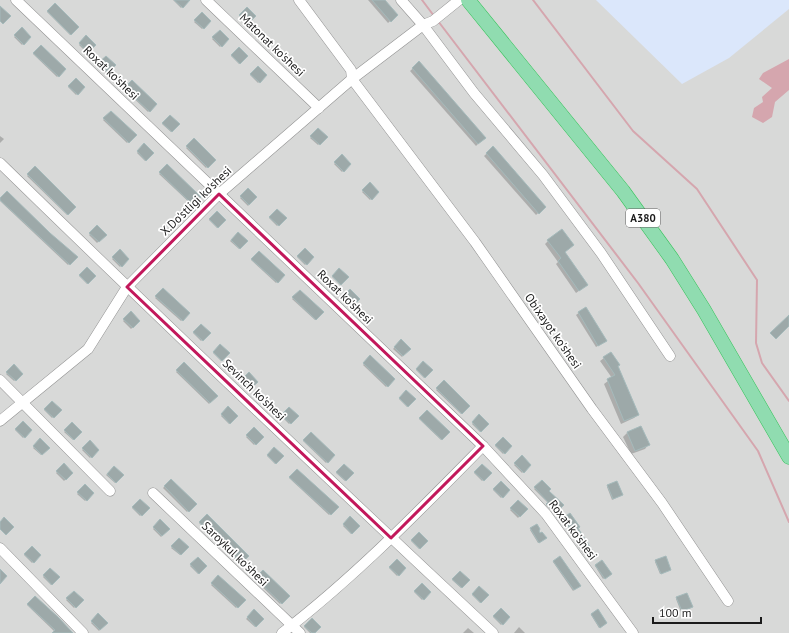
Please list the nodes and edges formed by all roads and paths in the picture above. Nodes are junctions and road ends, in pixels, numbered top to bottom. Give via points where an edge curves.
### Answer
1 (16, 0) edge
2 (206, 0) edge
3 (299, 0) edge
4 (401, 0) edge
5 (459, 0) edge
6 (468, 0) edge
7 (423, 25) junction
8 (352, 79) junction
9 (319, 108) junction
10 (0, 163) edge
11 (219, 194) junction
12 (127, 287) junction
13 (670, 356) dead end
14 (0, 380) edge
15 (23, 403) junction
16 (0, 421) edge
17 (483, 446) junction
18 (789, 456) edge
19 (110, 491) dead end
20 (153, 493) dead end
21 (391, 538) junction
22 (0, 548) edge
23 (728, 600) dead end
24 (292, 626) junction
25 (83, 633) edge
26 (282, 633) edge
27 (300, 633) edge
28 (493, 633) edge
29 (634, 633) edge

1 - 11 street, Roxat ko'shesi
2 - 9 street, Matonat ko'shesi
3 - 8 street, Obixayot ko'shesi via 351,70
4 - 7 street
5 - 7 street, X.Do'stligi ko'shesi
6 - 18 highway, A380 via 623,191 672,259
7 - 8 street, X.Do'stligi ko'shesi
7 - 13 street via 593,241
8 - 9 street, X.Do'stligi ko'shesi
8 - 23 street, Obixayot ko'shesi via 475,242 592,409 662,503
9 - 11 street, X.Do'stligi ko'shesi
10 - 12 street, Sevinch ko'shesi
11 - 12 street, X.Do'stligi ko'shesi
11 - 17 street, Roxat ko'shesi
12 - 15 street, X.Do'stligi ko'shesi via 88,348
12 - 21 street, Sevinch ko'shesi
14 - 15 street
15 - 16 street, X.Do'stligi ko'shesi
15 - 19 street
17 - 21 street
17 - 29 street, Roxat ko'shesi via 546,514
20 - 24 street, Saroykul ko'shesi
21 - 24 street
21 - 28 street, Sevinch ko'shesi
22 - 25 street
24 - 26 street
24 - 27 street, Saroykul ko'shesi

